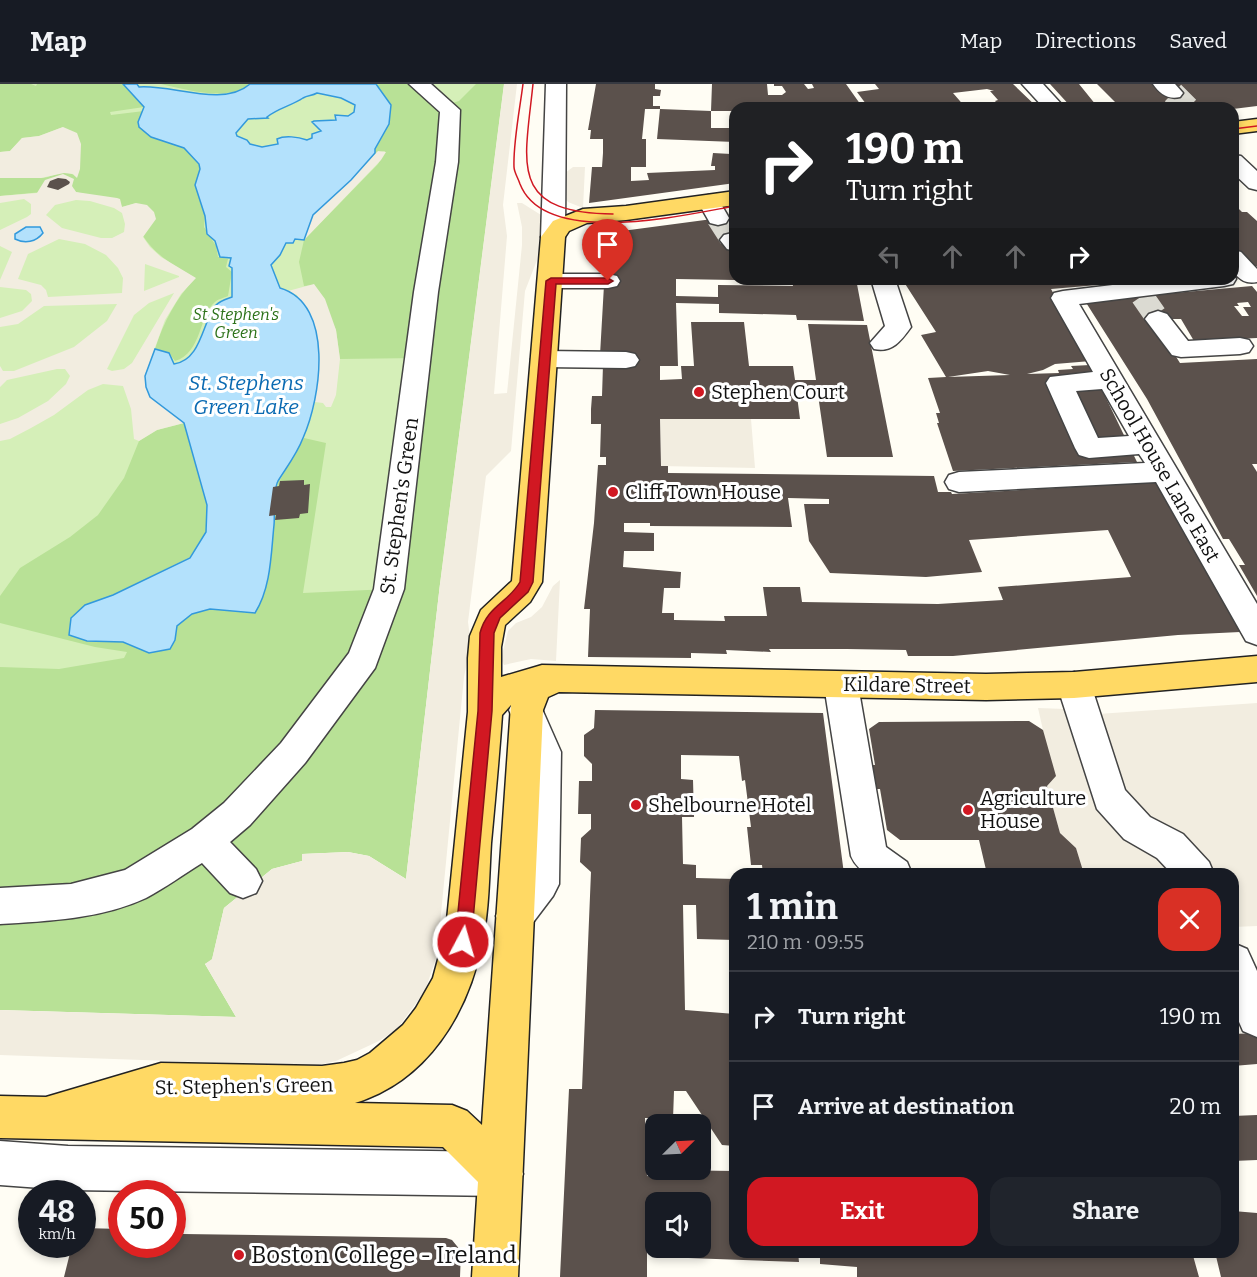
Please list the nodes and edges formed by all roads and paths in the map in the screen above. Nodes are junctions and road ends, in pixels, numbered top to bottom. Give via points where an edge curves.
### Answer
1 (418, 84) edge
2 (556, 84) edge
3 (1032, 84) edge
4 (1049, 102) edge
5 (1257, 125) edge
6 (1239, 127) edge
7 (1257, 132) edge
8 (1239, 135) edge
9 (1239, 166) edge
10 (1257, 183) edge
11 (729, 201) edge
12 (553, 237) junction
13 (551, 281) junction
14 (608, 281) dead end
15 (885, 285) edge
16 (1185, 285) edge
17 (1158, 319) tunnel mouth
18 (884, 343) dead end
19 (1240, 346) dead end
20 (544, 359) junction
21 (626, 360) dead end
22 (1110, 380) junction
23 (1148, 444) junction
24 (1164, 472) junction
25 (958, 482) dead end
26 (1257, 632) edge
27 (1257, 669) edge
28 (556, 678) junction
29 (841, 685) junction
30 (1074, 685) junction
31 (485, 711) junction
32 (205, 841) junction
33 (886, 868) edge
34 (1190, 868) edge
35 (243, 881) dead end
36 (0, 906) edge
37 (1243, 971) edge
38 (1257, 1017) edge
39 (22, 1117) edge
40 (1, 1166) edge
41 (501, 1174) junction
42 (495, 1277) edge

1 - 32 street, St. Stephen's Green via 450,110 449,132 389,589 363,659 317,724 247,804
2 - 12 street, St. Stephen's Green
3 - 4 street
5 - 6 main road
7 - 8 main road
9 - 10 street
11 - 12 main road via 713,210 583,216 561,226
12 - 13 main road, St. Stephen's Green
13 - 14 street
13 - 20 main road, St. Stephen's Green
15 - 18 street via 898,327
16 - 22 street, School House Lane East via 1063,298
17 - 19 street via 1181,349
20 - 21 street
20 - 31 main road, St. Stephen's Green via 527,582 489,623 484,664
22 - 23 street, School House Lane East
22 - 23 street via 1059,383 1089,448
23 - 24 street, School House Lane East
24 - 25 street
24 - 26 street, School House Lane East
27 - 30 main road, Kildare Street
28 - 29 main road, Kildare Street
28 - 31 main road, Kildare Street via 512,685
28 - 41 main road via 535,688 526,710
29 - 30 main road, Kildare Street
29 - 33 street via 869,856
30 - 34 street via 1110,798 1137,828 1170,846
31 - 39 main road, St. Stephen's Green via 463,942 455,973 444,1003 389,1065 366,1078 322,1087 161,1083
32 - 35 street
32 - 36 street, St. Stephen's Green via 134,885 71,902
37 - 38 street
39 - 40 street
39 - 41 main road, St. Stephen's Green via 452,1126
40 - 41 street
41 - 42 main road

